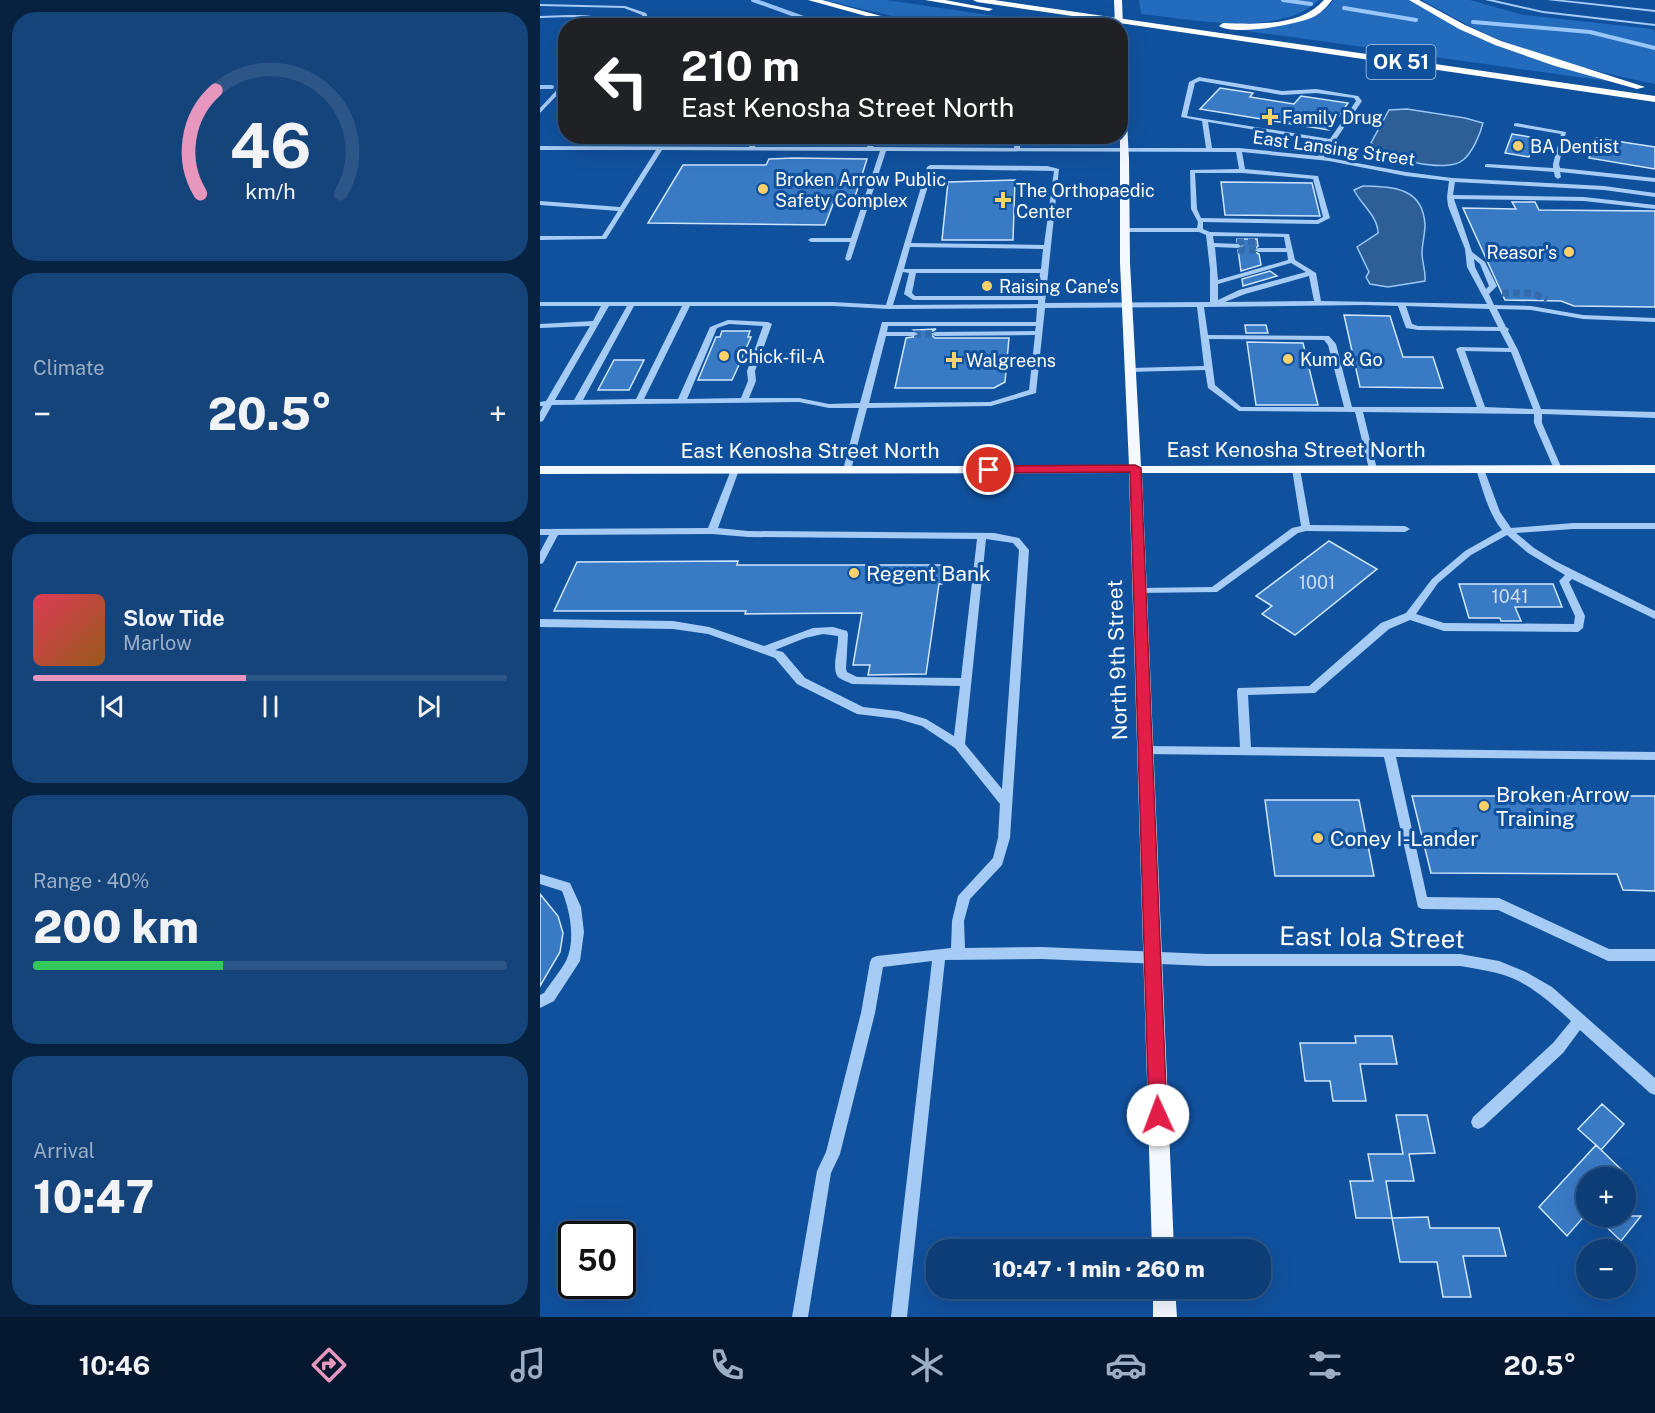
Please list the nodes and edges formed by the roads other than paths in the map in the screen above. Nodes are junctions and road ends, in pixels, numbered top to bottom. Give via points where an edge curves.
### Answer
1 (569, 0) edge
2 (812, 0) edge
3 (929, 0) edge
4 (977, 0) edge
5 (1118, 0) edge
6 (1328, 0) edge
7 (1413, 0) edge
8 (1487, 0) edge
9 (1549, 0) edge
10 (540, 5) edge
11 (564, 5) junction
12 (1539, 6) dead end
13 (1534, 11) junction
14 (1655, 11) edge
15 (540, 17) edge
16 (594, 18) edge
17 (646, 18) edge
18 (883, 18) edge
19 (1047, 18) edge
20 (1104, 18) edge
21 (1119, 18) edge
22 (1128, 21) edge
23 (1147, 24) junction
24 (1655, 25) edge
25 (1128, 28) edge
26 (558, 91) edge
27 (1655, 91) edge
28 (1655, 99) edge
29 (1655, 108) edge
30 (540, 111) edge
31 (1204, 120) junction
32 (1516, 125) dead end
33 (1332, 141) junction
34 (753, 144) edge
35 (871, 144) edge
36 (1017, 144) edge
37 (1123, 144) edge
38 (540, 148) edge
39 (660, 148) junction
40 (751, 148) junction
41 (870, 148) junction
42 (884, 148) junction
43 (1017, 149) junction
44 (1048, 149) junction
45 (1123, 149) junction
46 (1209, 149) junction
47 (1239, 150) junction
48 (932, 158) junction
49 (1320, 158) junction
50 (1487, 166) dead end
51 (1047, 168) junction
52 (1556, 170) junction
53 (1242, 171) junction
54 (1452, 180) junction
55 (1655, 180) edge
56 (1560, 186) junction
57 (1655, 195) edge
58 (1450, 196) junction
59 (541, 204) edge
60 (1655, 207) edge
61 (620, 209) junction
62 (1199, 220) junction
63 (1125, 230) junction
64 (1200, 230) junction
65 (540, 238) edge
66 (811, 240) dead end
67 (854, 240) junction
68 (1210, 243) junction
69 (1289, 243) junction
70 (906, 245) junction
71 (1238, 246) tunnel mouth
72 (1258, 246) tunnel mouth
73 (1048, 247) junction
74 (1471, 254) junction
75 (848, 259) dead end
76 (1292, 261) junction
77 (899, 271) junction
78 (913, 271) junction
79 (1044, 271) junction
80 (1311, 273) junction
81 (1215, 283) junction
82 (1486, 293) junction
83 (1502, 293) tunnel mouth
84 (1547, 300) dead end
85 (1043, 302) junction
86 (607, 303) junction
87 (632, 303) junction
88 (1127, 303) junction
89 (540, 304) edge
90 (687, 304) junction
91 (1200, 304) junction
92 (1214, 304) junction
93 (1318, 304) junction
94 (1402, 306) junction
95 (889, 307) junction
96 (1493, 307) junction
97 (1552, 311) junction
98 (1655, 320) edge
99 (595, 323) junction
100 (540, 326) edge
101 (1040, 329) junction
102 (1505, 329) junction
103 (883, 334) junction
104 (914, 334) tunnel mouth
105 (935, 334) tunnel mouth
106 (1204, 337) junction
107 (1514, 350) junction
108 (1208, 368) junction
109 (1130, 370) junction
110 (640, 400) junction
111 (682, 400) junction
112 (744, 400) junction
113 (577, 403) junction
114 (544, 404) edge
115 (864, 406) junction
116 (1354, 410) junction
117 (1482, 410) junction
118 (1538, 412) junction
119 (1655, 415) edge
120 (540, 419) edge
121 (1135, 468) junction
122 (1296, 469) junction
123 (1373, 469) junction
124 (1480, 469) junction
125 (1558, 469) junction
126 (540, 470) edge
127 (735, 470) junction
128 (847, 470) junction
129 (1655, 470) edge
130 (1655, 526) edge
131 (1306, 528) junction
132 (1405, 529) dead end
133 (712, 531) junction
134 (1508, 531) junction
135 (540, 532) edge
136 (555, 532) junction
137 (982, 536) junction
138 (540, 561) edge
139 (1572, 573) junction
140 (1140, 591) junction
141 (1655, 615) edge
142 (1410, 616) junction
143 (540, 623) edge
144 (764, 650) junction
145 (966, 681) junction
146 (958, 745) junction
147 (1145, 750) junction
148 (1246, 751) junction
149 (1389, 752) junction
150 (1655, 756) edge
151 (1007, 804) junction
152 (540, 879) edge
153 (939, 954) junction
154 (958, 954) junction
155 (1655, 955) edge
156 (1152, 958) junction
157 (540, 1002) edge
158 (1579, 1021) junction
159 (1655, 1088) edge
160 (1478, 1122) dead end
161 (1163, 1239) edge
162 (1164, 1299) edge
163 (800, 1317) edge
164 (899, 1317) edge
165 (1165, 1317) edge

1 - 11 street
2 - 18 highway
3 - 19 highway
4 - 20 highway, OK 51
5 - 21 main road, bridge
6 - 23 highway via 1310,15 1271,24
7 - 27 highway via 1493,41
8 - 13 street
9 - 14 street
10 - 11 street
11 - 17 street via 637,10
12 - 13 street
13 - 24 street
15 - 16 street
22 - 23 highway, OK 51
23 - 28 highway, OK 51
25 - 29 highway, OK 51
26 - 30 street
31 - 33 street
31 - 33 street via 1184,117 1192,81 1282,93 1316,91 1356,97 1359,101
31 - 46 street
32 - 52 street via 1564,133
33 - 49 street
34 - 40 street
35 - 41 street
36 - 43 street
37 - 45 main road, North 9th Street
38 - 39 street, East Lansing Street
39 - 40 street, East Lansing Street
39 - 61 street
40 - 41 street, East Lansing Street
41 - 42 street, East Lansing Street
42 - 48 street, East Lansing Street
42 - 67 street
43 - 44 street, East Lansing Street
43 - 48 street, East Lansing Street
44 - 45 street, East Lansing Street
44 - 51 street
45 - 46 street, East Lansing Street
45 - 63 main road, North 9th Street
46 - 47 street, East Lansing Street
47 - 49 street, East Lansing Street
47 - 53 street
48 - 51 street
48 - 70 street
49 - 54 street, East Lansing Street
50 - 52 street
51 - 73 street via 1057,170
52 - 55 street
52 - 56 street
53 - 62 street via 1192,171 1194,209
53 - 62 street via 1316,177 1327,218 1318,222
54 - 56 street, East Lansing Street
54 - 58 street
56 - 57 street, East Lansing Street
58 - 60 street via 1584,199
58 - 74 street
59 - 61 street
61 - 65 street via 604,238
62 - 64 street
63 - 64 street
63 - 88 main road, North 9th Street
64 - 68 street
66 - 67 street
67 - 75 street
68 - 69 street
68 - 71 street
68 - 81 street
69 - 72 street
69 - 76 street
70 - 73 street
70 - 77 street
73 - 79 street
74 - 82 street via 1471,267
74 - 82 street via 1483,263 1493,286
76 - 80 street
76 - 81 street
77 - 78 street
77 - 95 street
78 - 79 street
78 - 85 street via 908,294 913,298
79 - 85 street
80 - 92 street
80 - 93 street
81 - 92 street
82 - 83 street
82 - 96 street
84 - 97 street
85 - 88 street
85 - 95 street
85 - 101 street
86 - 87 street
86 - 89 street
86 - 99 street
87 - 90 street
87 - 113 street
88 - 91 street
88 - 109 main road, North 9th Street
90 - 95 street
90 - 110 street
91 - 92 street
91 - 106 street
92 - 93 street
93 - 94 street
94 - 96 street
94 - 102 street via 1409,326
96 - 97 street
96 - 102 street
97 - 98 street via 1583,317
99 - 100 street
99 - 114 street
101 - 103 street via 885,324
101 - 105 street
101 - 115 street via 1033,391 992,404
102 - 107 street
103 - 104 street
103 - 115 street
106 - 108 street
106 - 116 street via 1326,338 1332,344
107 - 117 street via 1460,349
107 - 118 street
108 - 109 street
108 - 116 street via 1211,386 1239,409
109 - 121 main road, North 9th Street
110 - 111 street
110 - 113 street
111 - 112 street
111 - 112 street via 714,327 728,322 768,324
112 - 115 street
113 - 114 street
114 - 120 street
115 - 128 street
116 - 117 street
116 - 123 street
117 - 118 street
118 - 119 street
118 - 125 street via 1538,423
121 - 122 main road, East Kenosha Street North
121 - 128 main road, East Kenosha Street North
121 - 140 main road, North 9th Street
122 - 123 main road, East Kenosha Street North
122 - 131 street
123 - 124 main road, East Kenosha Street North
124 - 125 main road, East Kenosha Street North
124 - 134 street
125 - 129 main road, East Kenosha Street North
126 - 127 main road, East Kenosha Street North
127 - 128 main road, East Kenosha Street North
127 - 133 street
130 - 134 street
131 - 132 street
131 - 140 street via 1294,530 1214,590
133 - 136 street
133 - 137 street
134 - 139 street via 1542,558
134 - 142 street via 1468,553 1436,581
135 - 136 street
136 - 138 street
137 - 145 street
137 - 151 street via 1016,540 1024,550
139 - 141 street
139 - 142 street via 1564,581 1580,616 1578,628 1444,627
140 - 147 main road, North 9th Street
142 - 148 street via 1386,626 1311,690 1242,692
143 - 144 street via 673,625 709,631
144 - 145 street via 818,630 834,630 843,634 845,642 839,666 842,674 856,681
144 - 146 street via 778,655 801,681 861,711 926,723
145 - 146 street
146 - 151 street
147 - 148 street
147 - 156 main road, North 9th Street
148 - 149 street
149 - 150 street
149 - 155 street via 1422,903 1499,904 1608,955
151 - 154 street via 998,861 964,896 958,921
152 - 157 street via 566,887 575,907 578,932 573,961 549,998
153 - 154 street, East Iola Street
153 - 163 street, East Iola Street via 877,962 865,1024 832,1154 824,1171
153 - 164 street
154 - 156 street, East Iola Street
156 - 158 street, East Iola Street via 1460,960 1499,967 1521,976 1547,991
156 - 161 main road, North 9th Street
158 - 159 street, East Iola Street
158 - 160 street via 1558,1048
162 - 165 main road

